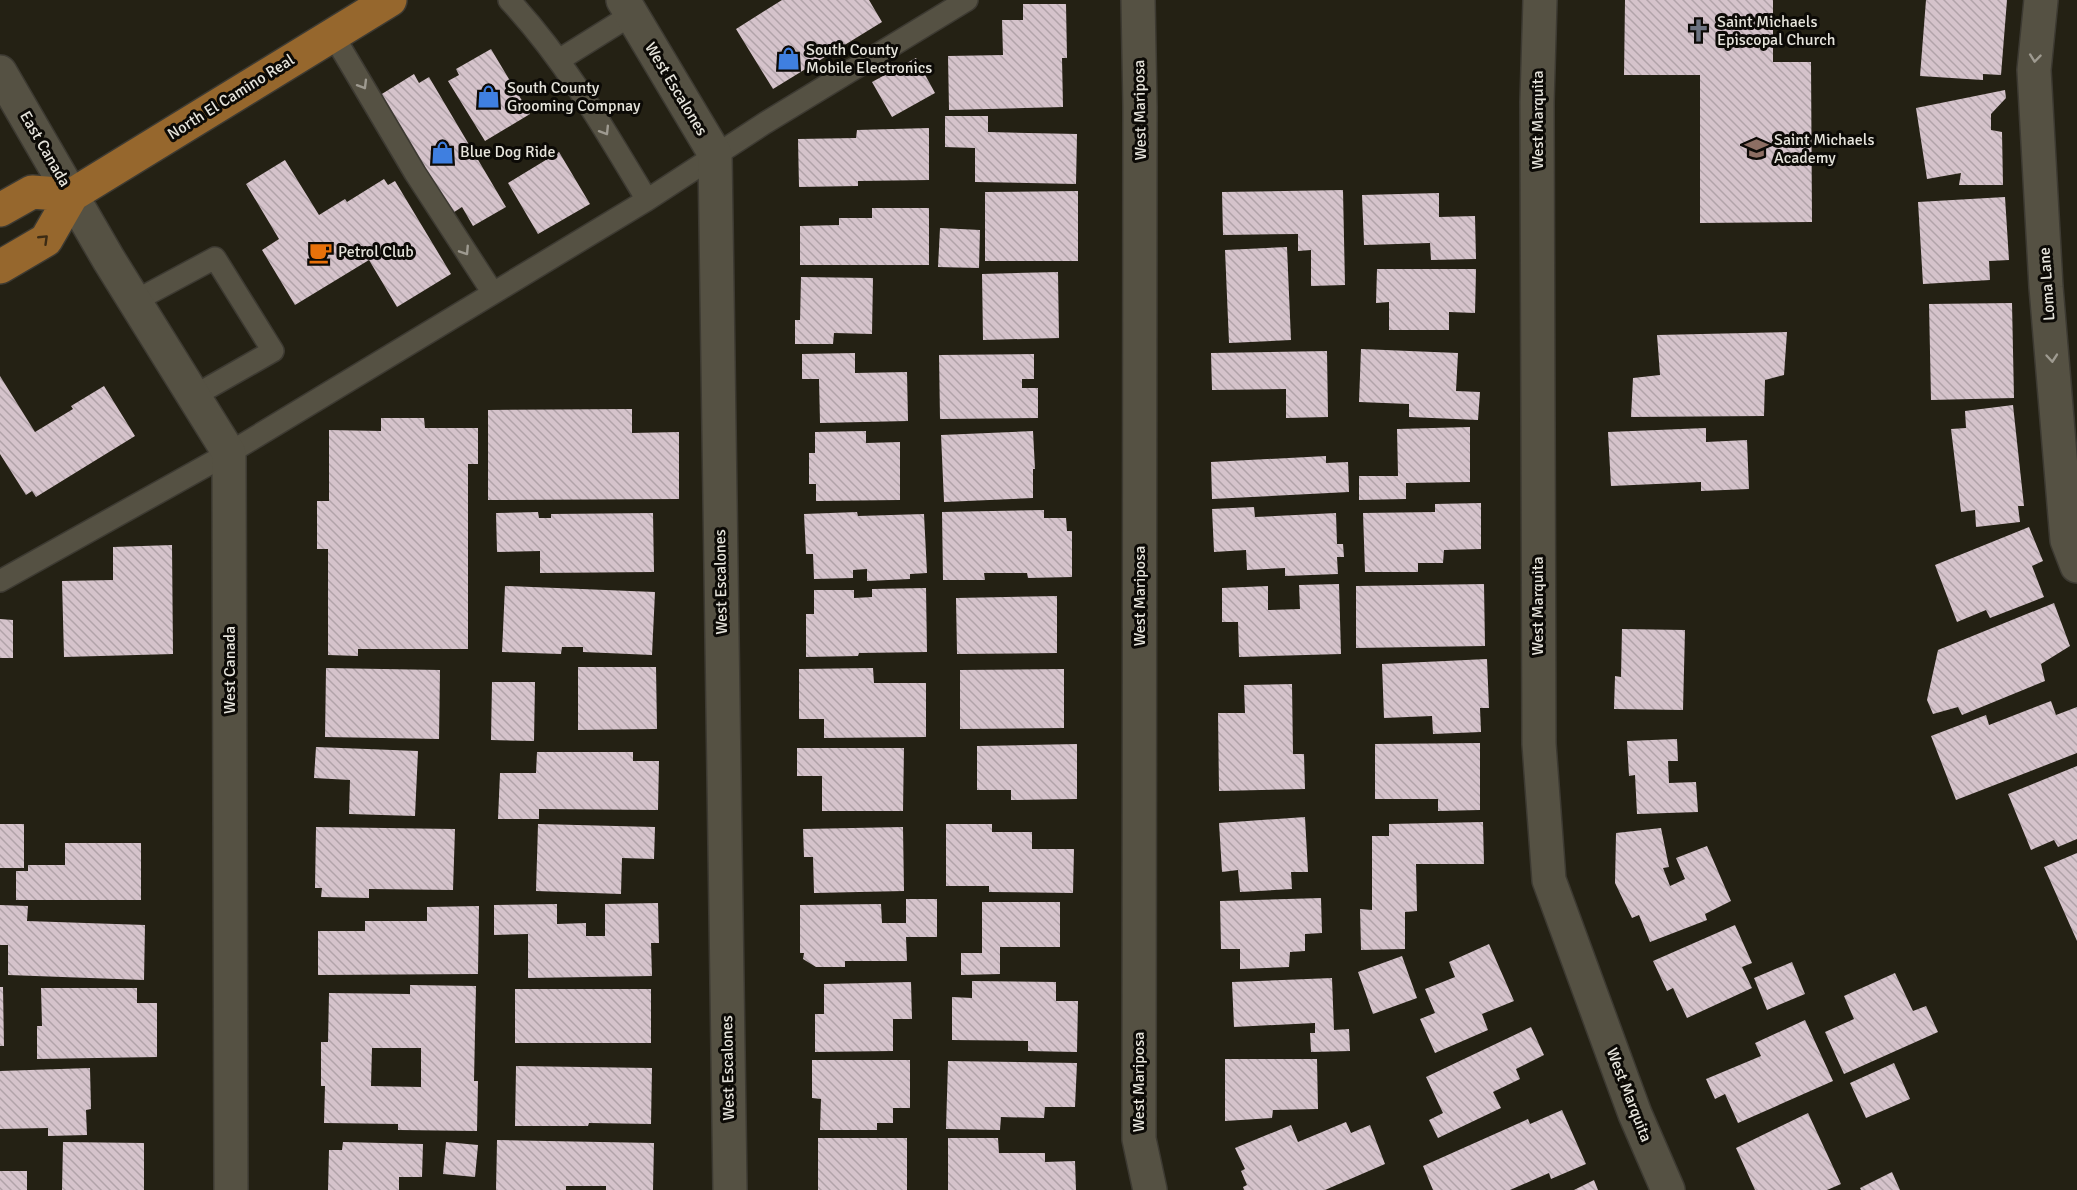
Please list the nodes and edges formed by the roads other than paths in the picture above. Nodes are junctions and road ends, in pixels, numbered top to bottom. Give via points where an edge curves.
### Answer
1 (390, 0) edge
2 (509, 0) edge
3 (967, 0) edge
4 (1138, 0) edge
5 (1540, 0) edge
6 (2041, 0) edge
7 (627, 8) edge
8 (333, 35) junction
9 (559, 60) junction
10 (0, 72) edge
11 (716, 154) junction
12 (72, 195) junction
13 (647, 200) junction
14 (0, 210) edge
15 (0, 267) edge
16 (493, 293) junction
17 (135, 301) junction
18 (194, 396) junction
19 (229, 453) junction
20 (2077, 566) edge
21 (0, 582) edge
22 (231, 1190) edge
23 (730, 1190) edge
24 (1150, 1190) edge
25 (1668, 1190) edge

1 - 8 main road, North El Camino Real
2 - 9 lane
3 - 11 lane
4 - 24 street, West Mariposa via 1139,1139
5 - 25 street, West Marquita via 1539,744 1549,880 1635,1114
6 -> 20 street, Loma Lane via 2034,70 2046,287 2067,540
7 - 9 lane
7 - 11 street, West Escalones
8 - 12 main road, North El Camino Real
8 -> 16 lane via 415,173
9 -> 13 lane
10 - 12 street, East Canada
11 - 13 lane
11 - 23 street, West Escalones
12 - 14 main road via 32,192
15 -> 12 main road, North El Camino Real via 46,240
12 - 17 street
13 - 16 lane
16 - 19 lane
17 - 18 street
17 - 18 lane via 215,258 273,351
18 - 19 street
19 - 21 lane
19 - 22 street, West Canada

